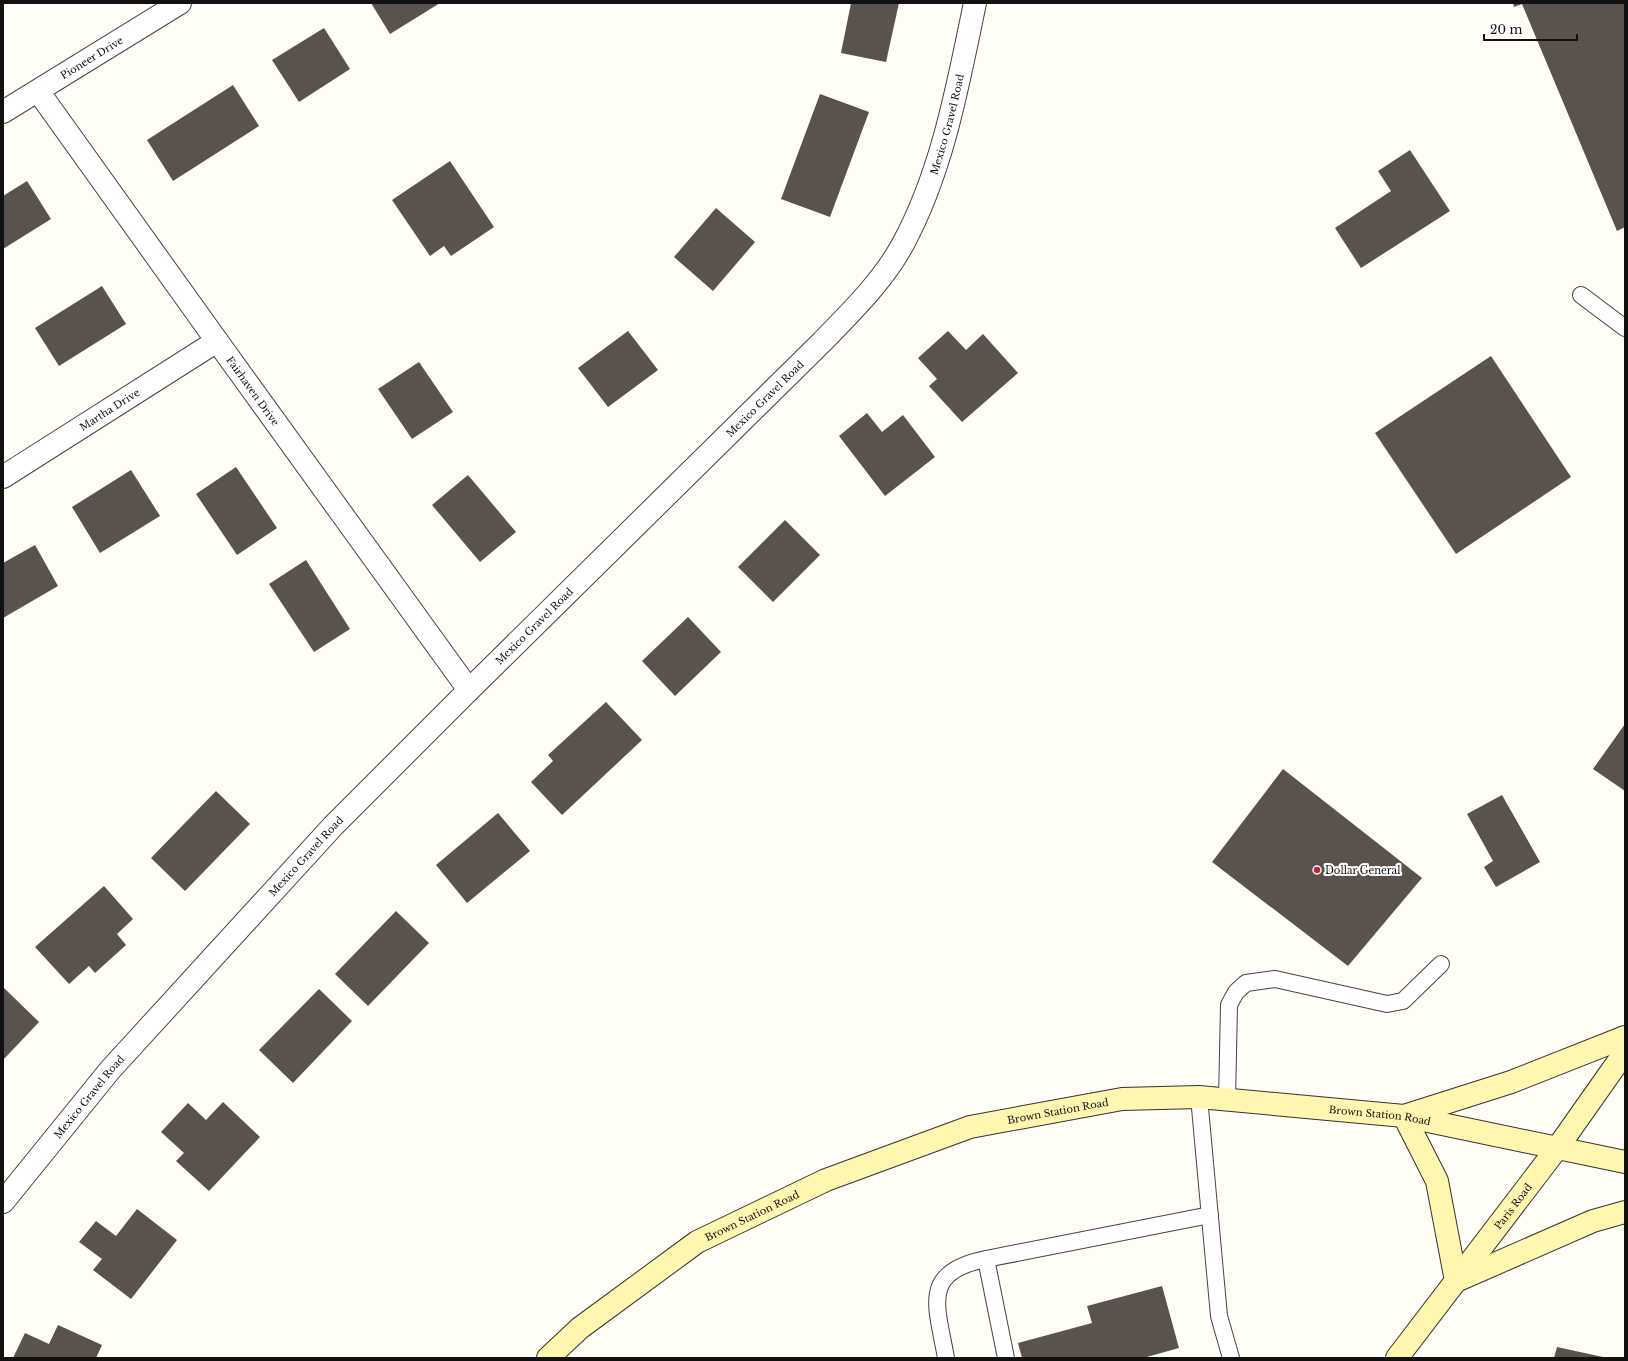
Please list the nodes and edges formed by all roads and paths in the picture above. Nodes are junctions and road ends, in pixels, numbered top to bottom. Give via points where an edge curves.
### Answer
1 (180, 3) edge
2 (975, 3) edge
3 (38, 90) junction
4 (3, 112) edge
5 (1581, 295) dead end
6 (1625, 328) edge
7 (217, 341) junction
8 (3, 478) edge
9 (469, 690) junction
10 (1441, 964) dead end
11 (1625, 1037) edge
12 (1625, 1052) edge
13 (1200, 1097) junction
14 (1227, 1101) junction
15 (1404, 1116) junction
16 (1558, 1147) junction
17 (1625, 1162) edge
18 (3, 1202) edge
19 (1625, 1212) edge
20 (1210, 1215) junction
21 (986, 1259) junction
22 (1456, 1281) junction
23 (548, 1358) edge
24 (946, 1358) edge
25 (1006, 1358) edge
26 (1231, 1358) edge
27 (1397, 1358) edge

1 - 3 street, Pioneer Drive
2 - 9 street, Mexico Gravel Road via 957,92 930,185 903,245 872,288 822,342
3 - 4 street, Pioneer Drive
3 - 7 street, Fairhaven Drive
5 - 6 lane
7 - 8 street, Martha Drive
7 - 9 street, Fairhaven Drive
9 - 18 street, Mexico Gravel Road via 333,826 110,1070
10 - 14 lane via 1403,1001 1387,1004 1275,979 1246,983 1236,992 1229,1006
11 - 15 street via 1511,1082
12 - 16 street, Paris Road
13 - 14 street, Brown Station Road
13 - 20 lane
13 - 23 street, Brown Station Road via 1122,1099 970,1127 826,1180 697,1242 580,1328
14 - 15 street, Brown Station Road
15 - 16 street, Brown Station Road
15 - 22 street via 1437,1181
16 - 17 street, Brown Station Road
16 - 22 street, Paris Road
19 - 22 street via 1593,1221
20 - 21 lane
20 - 26 lane via 1219,1316
21 - 24 lane via 959,1266 947,1275 940,1287 936,1298
21 - 25 lane
22 - 27 street, Paris Road

